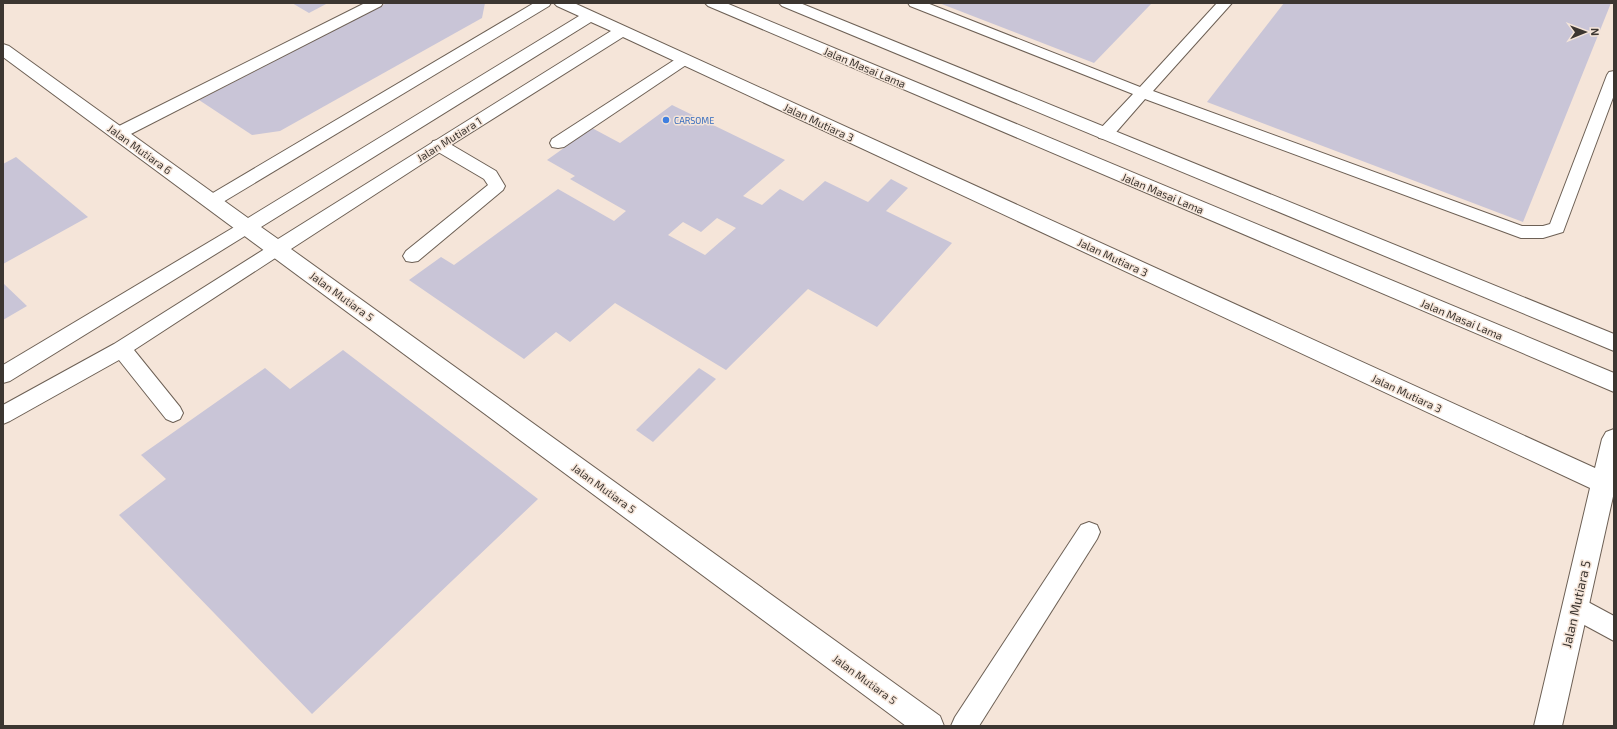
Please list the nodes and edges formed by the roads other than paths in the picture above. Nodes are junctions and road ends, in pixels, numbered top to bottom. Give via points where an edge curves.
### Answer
1 (376, 3) edge
2 (544, 3) edge
3 (562, 3) edge
4 (713, 3) edge
5 (787, 3) edge
6 (915, 3) edge
7 (1225, 3) edge
8 (590, 16) junction
9 (622, 31) junction
10 (3, 49) edge
11 (684, 60) junction
12 (956, 73) junction
13 (1614, 75) edge
14 (1143, 93) junction
15 (932, 96) junction
16 (119, 133) junction
17 (1105, 134) junction
18 (558, 143) dead end
19 (439, 145) junction
20 (212, 201) junction
21 (247, 227) junction
22 (277, 249) junction
23 (412, 256) dead end
24 (1614, 343) edge
25 (121, 349) junction
26 (3, 375) edge
27 (1614, 383) edge
28 (172, 413) dead end
29 (3, 415) edge
30 (1614, 439) edge
31 (1604, 483) junction
32 (1089, 532) dead end
33 (1575, 607) junction
34 (1614, 628) edge
35 (930, 726) edge
36 (964, 726) edge
37 (1548, 726) edge

1 - 16 lane
2 - 20 lane
3 - 8 street, Jalan Mutiara 3
4 - 15 street, Jalan Masai Lama
5 - 12 street
6 - 14 lane
7 - 14 lane
8 - 9 street, Jalan Mutiara 3
8 - 21 street
9 - 11 street, Jalan Mutiara 3
9 - 19 street, Jalan Mutiara 1
10 - 16 street, Jalan Mutiara 6
11 - 18 lane
11 - 31 street, Jalan Mutiara 3
12 - 15 street
12 - 17 street
13 - 14 lane via 1557,228 1543,232 1521,232
14 - 17 lane
15 - 27 street, Jalan Masai Lama
16 - 20 street, Jalan Mutiara 6
17 - 24 street
19 - 22 street, Jalan Mutiara 1
19 - 23 lane via 490,175 497,186
20 - 21 street, Jalan Mutiara 6
21 - 22 street, Jalan Mutiara 6
21 - 26 lane
22 - 25 lane
22 - 35 street, Jalan Mutiara 5
25 - 28 lane
25 - 29 lane
30 - 31 street, Jalan Mutiara 5
31 - 33 street, Jalan Mutiara 5
32 - 36 lane
33 - 34 lane
33 - 37 street, Jalan Mutiara 5

